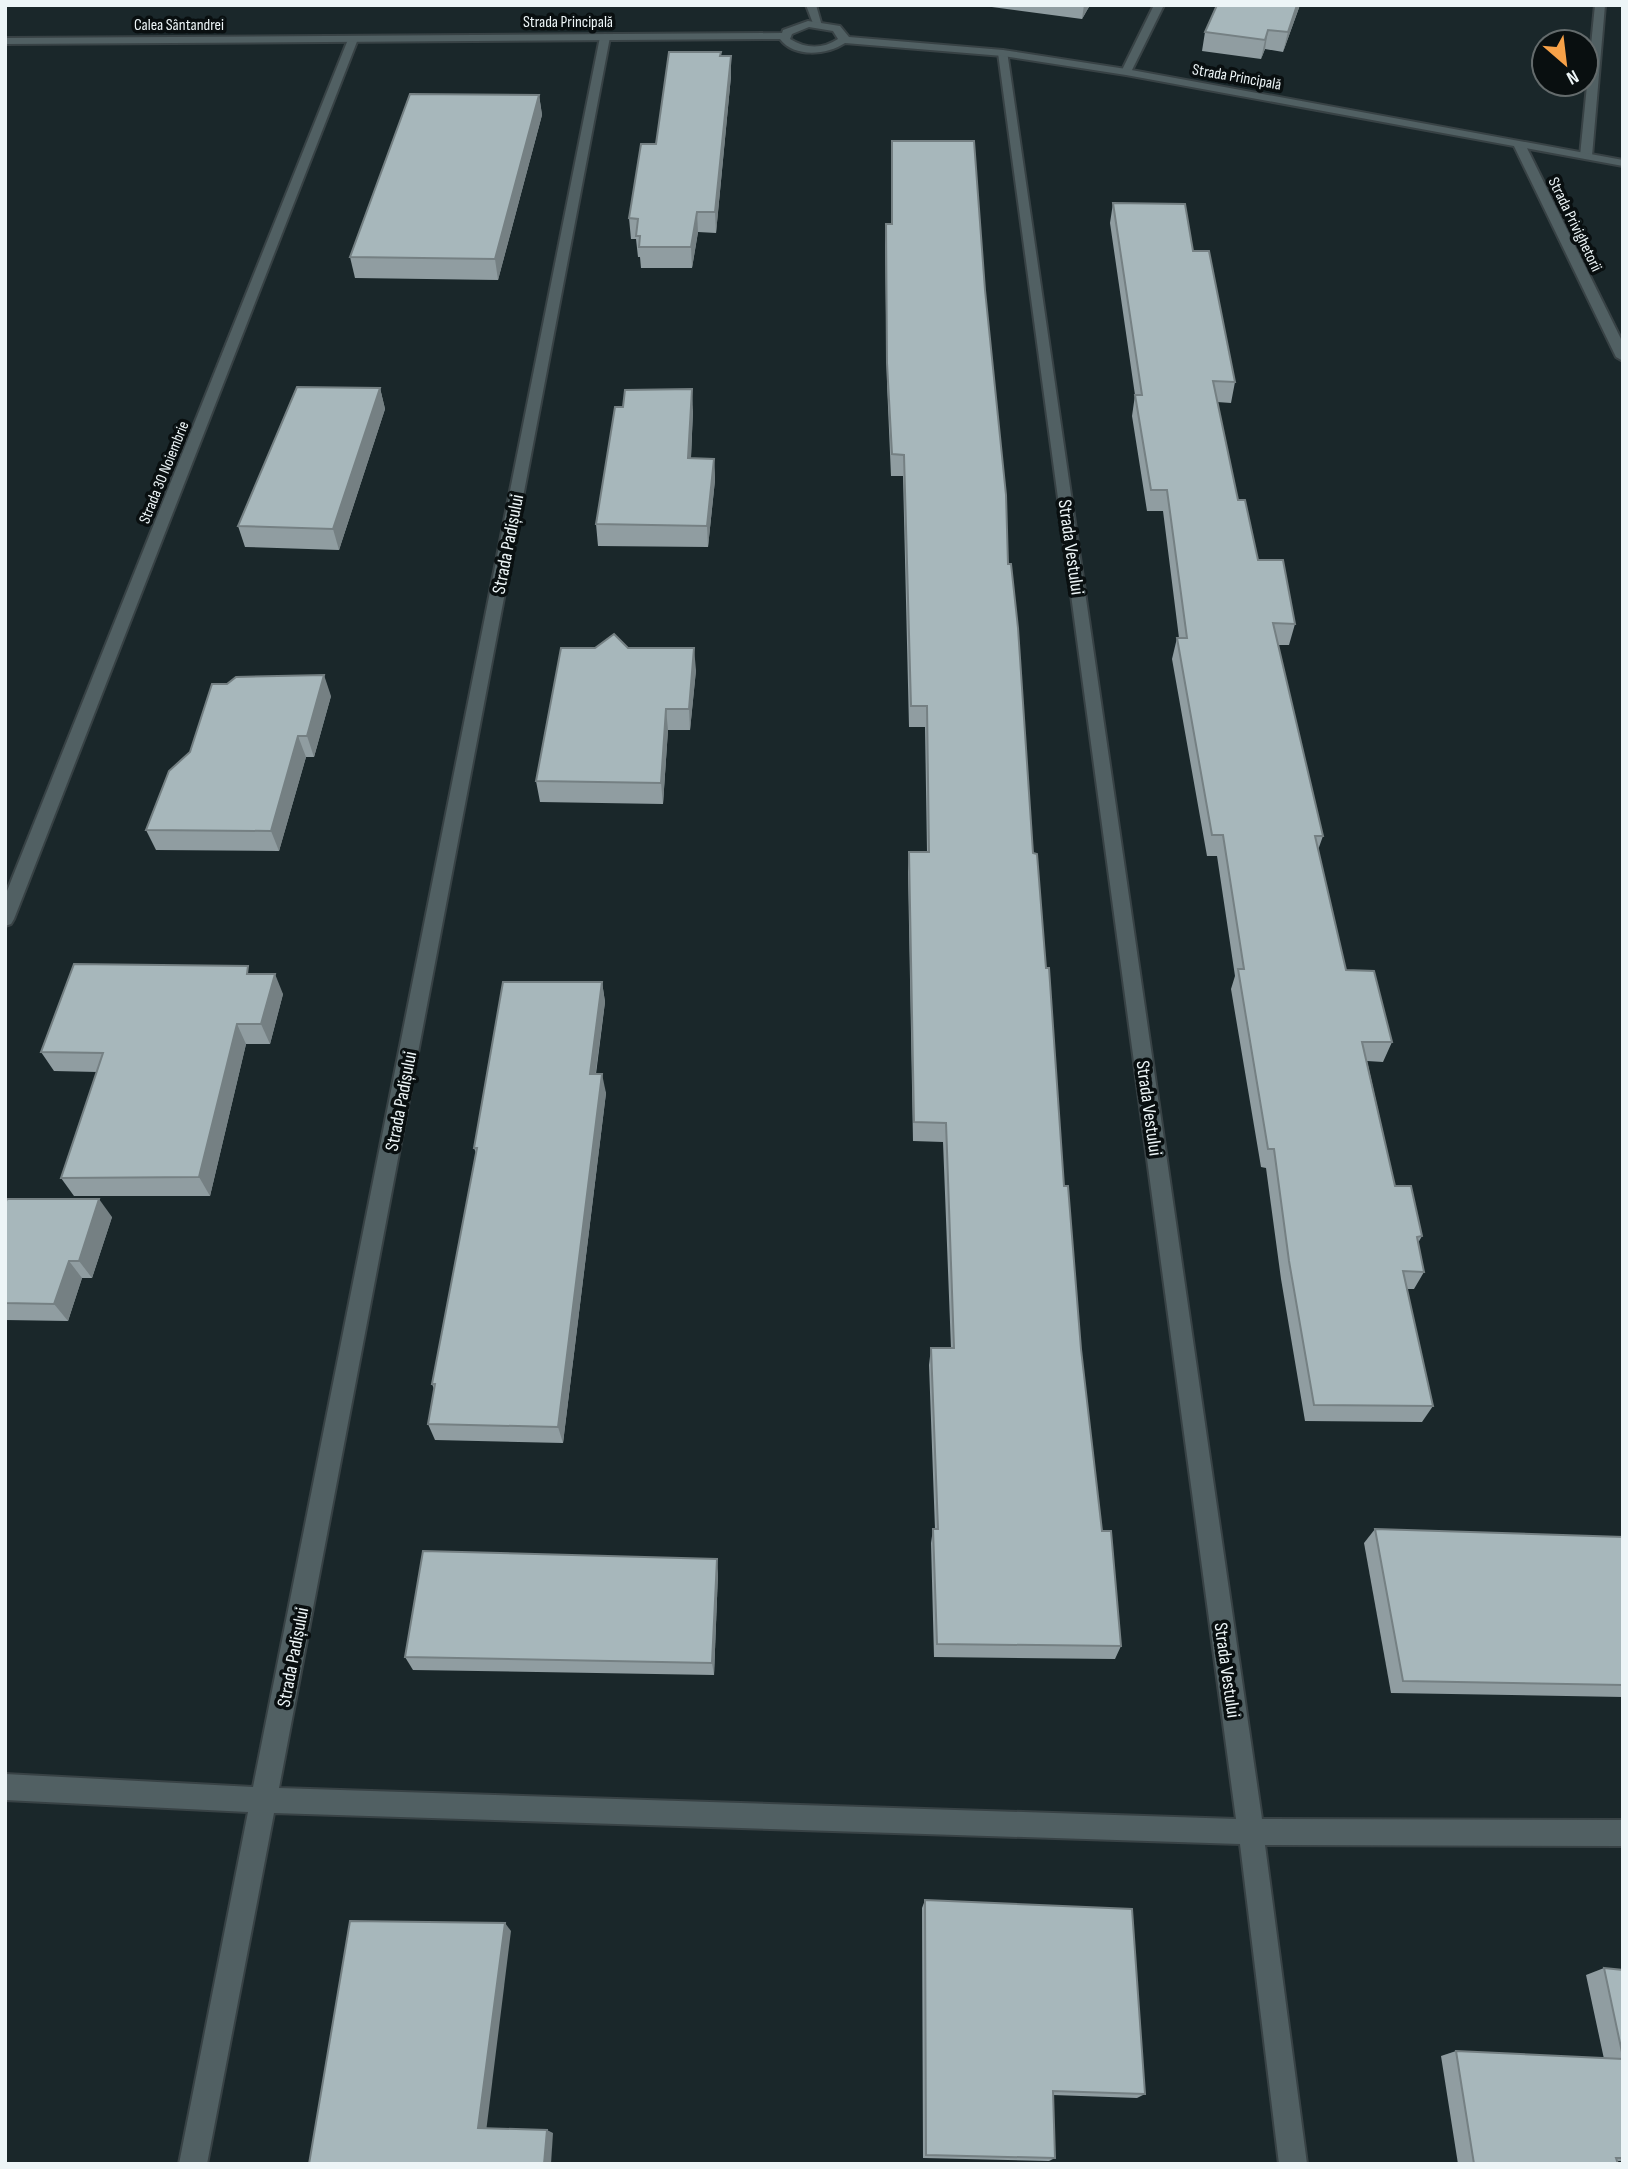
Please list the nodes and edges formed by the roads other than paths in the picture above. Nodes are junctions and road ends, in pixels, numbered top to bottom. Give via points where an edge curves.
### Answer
1 (811, 5) edge
2 (1159, 5) edge
3 (1600, 5) edge
4 (818, 24) junction
5 (784, 36) junction
6 (605, 37) junction
7 (353, 39) junction
8 (843, 40) junction
9 (5, 41) edge
10 (1003, 53) junction
11 (1126, 72) junction
12 (1519, 144) junction
13 (1586, 156) junction
14 (1623, 163) edge
15 (1623, 357) edge
16 (5, 919) edge
17 (5, 1787) edge
18 (265, 1800) junction
19 (1251, 1832) junction
20 (1623, 1833) edge
21 (192, 2164) edge
22 (1293, 2164) edge

1 - 4 street
2 - 11 street
3 - 13 street
4 - 5 street via 799,25
4 - 8 street via 836,28
5 - 6 street, Strada Principală
5 - 8 street via 795,47 813,50
6 - 7 street, Strada Principală
6 - 18 street, Strada Padișului
7 - 9 street, Calea Sântandrei
7 - 16 street, Strada 30 Noiembrie
8 - 10 street, Strada Principală
10 - 11 street, Strada Principală
10 - 19 street, Strada Vestului
11 - 12 street, Strada Principală
12 - 13 street, Strada Principală
12 - 15 street, Strada Privighetorii
13 - 14 street, Strada Principală
17 - 18 street
18 - 19 street
18 - 21 street, Strada Padișului
19 - 20 street
19 - 22 street, Strada Vestului

